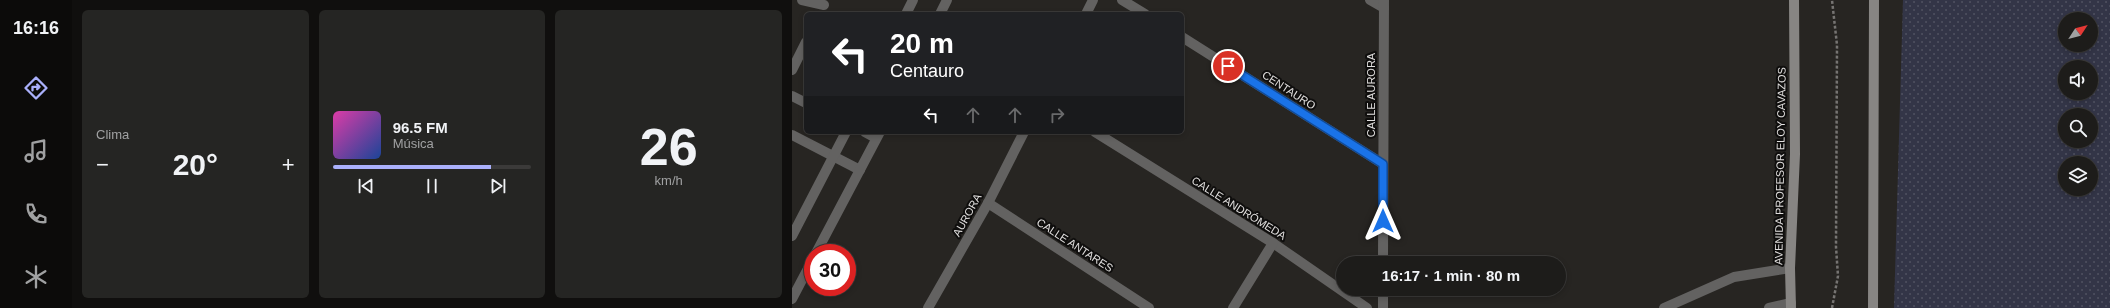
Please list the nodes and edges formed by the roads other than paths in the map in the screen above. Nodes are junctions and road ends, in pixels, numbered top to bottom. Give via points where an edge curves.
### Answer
1 (802, 0) edge
2 (913, 0) edge
3 (947, 0) edge
4 (1093, 0) edge
5 (1122, 0) edge
6 (1370, 0) edge
7 (1794, 0) edge
8 (1874, 0) edge
9 (1384, 4) edge
10 (824, 6) edge
11 (907, 12) edge
12 (941, 12) edge
13 (1087, 12) edge
14 (1142, 12) edge
15 (1184, 38) edge
16 (804, 46) edge
17 (792, 70) edge
18 (792, 96) edge
19 (804, 102) edge
20 (845, 134) edge
21 (1023, 134) edge
22 (1098, 134) edge
23 (792, 135) edge
24 (878, 135) edge
25 (834, 156) junction
26 (1383, 164) junction
27 (860, 170) junction
28 (988, 203) junction
29 (792, 236) edge
30 (1274, 243) junction
31 (821, 244) edge
32 (1383, 256) edge
33 (1790, 268) junction
34 (804, 276) edge
35 (1383, 296) edge
36 (792, 299) edge
37 (1791, 306) edge
38 (929, 308) edge
39 (1149, 308) edge
40 (1233, 308) edge
41 (1367, 308) edge
42 (1383, 308) edge
43 (1664, 308) edge
44 (1769, 308) edge
45 (1873, 308) edge

1 - 10 street
2 - 11 street
3 - 12 street
4 - 13 street
5 - 14 street
6 - 9 street
7 - 33 main road, AVENIDA PROFESOR ELOY CAVAZOS via 1795,154
8 - 45 main road
9 - 26 street, CALLE AURORA
15 - 26 street, CENTAURO
16 - 17 street
18 - 19 street
20 - 25 street
21 - 28 street, AURORA
22 - 30 street, CALLE ANDRÓMEDA
23 - 25 street
24 - 27 street
25 - 27 street
25 - 29 street
26 - 32 street, CALLE AURORA
27 - 31 street
28 - 38 street, AURORA
28 - 39 street, CALLE ANTARES
30 - 40 street
30 - 41 street, CALLE ANDRÓMEDA
33 - 37 main road, AVENIDA PROFESOR ELOY CAVAZOS
33 - 43 street via 1734,277
34 - 36 street
35 - 42 street
37 - 44 street

